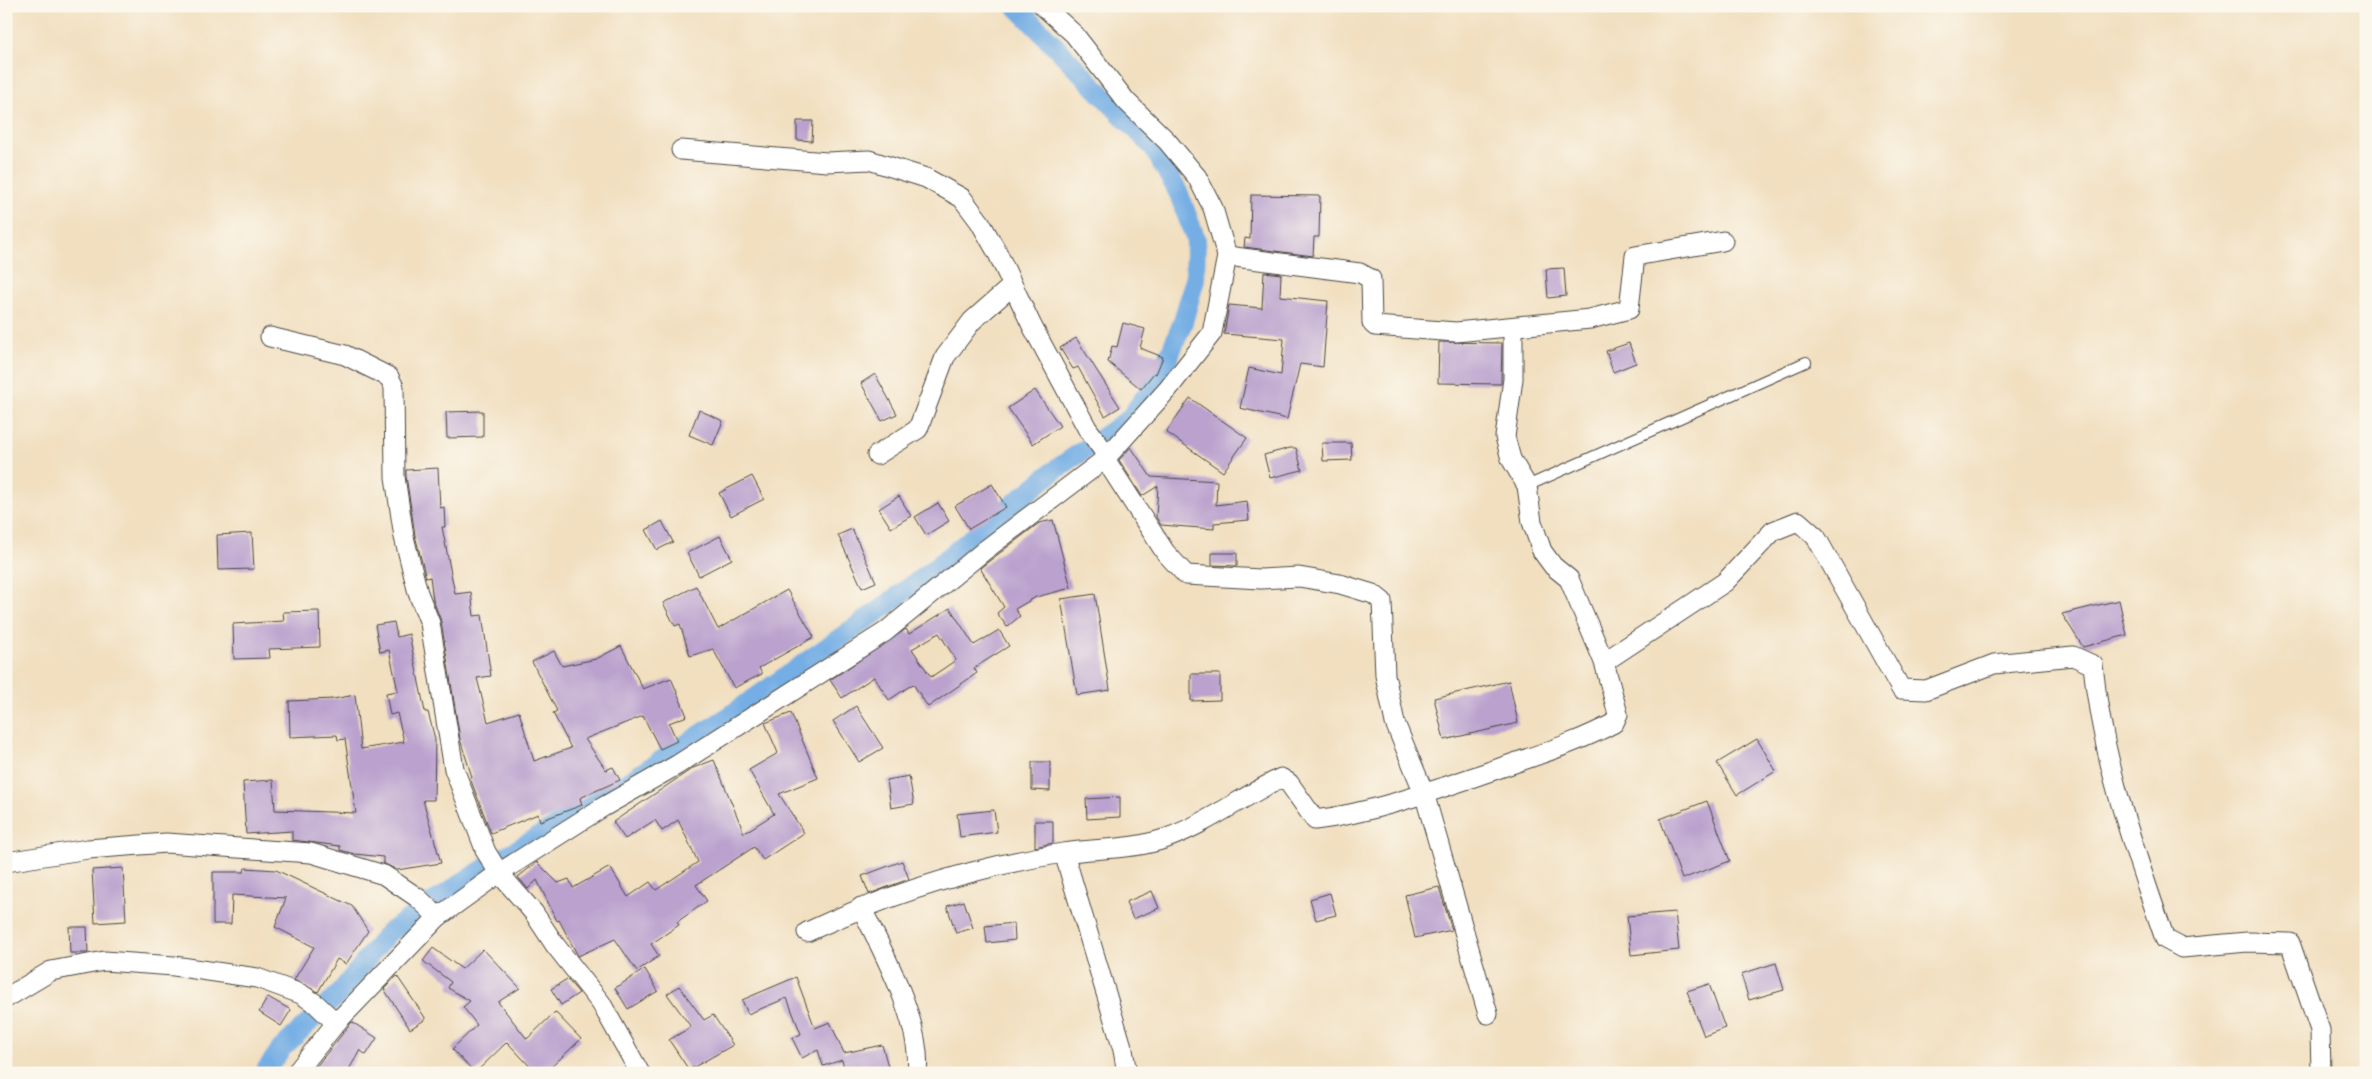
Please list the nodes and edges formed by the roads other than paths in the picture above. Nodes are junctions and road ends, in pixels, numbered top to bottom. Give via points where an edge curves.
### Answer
1 (1043, 6) edge
2 (681, 150) dead end
3 (1723, 241) dead end
4 (1227, 256) junction
5 (1012, 286) junction
6 (1513, 327) junction
7 (270, 337) dead end
8 (1806, 362) dead end
9 (878, 455) dead end
10 (1104, 455) junction
11 (1527, 486) junction
12 (1604, 662) junction
13 (1424, 793) junction
14 (1064, 853) junction
15 (6, 862) edge
16 (493, 864) junction
17 (861, 906) junction
18 (435, 914) junction
19 (807, 932) dead end
20 (6, 998) edge
21 (1488, 1014) dead end
22 (333, 1021) junction
23 (296, 1073) edge
24 (640, 1073) edge
25 (917, 1073) edge
26 (1127, 1073) edge
27 (2321, 1073) edge

1 - 4 street via 1074,34 1126,101 1168,141 1197,177 1213,208
2 - 5 street via 827,162 869,160 926,178 962,198 980,222
3 - 6 street via 1635,256 1629,309 1590,319
4 - 6 street via 1360,273 1371,279 1372,323 1375,326 1456,332
4 - 10 street via 1212,333 1168,389
5 - 9 street via 972,321 946,357 918,429
5 - 10 street
6 - 11 street via 1513,379 1504,437 1511,459
7 - 16 street via 345,355 389,376 394,387 395,477 404,537 418,593 430,623 454,769
8 - 11 lane
10 - 13 street via 1165,552 1186,575 1260,579 1299,577 1340,584 1374,594 1382,601 1384,676 1395,723
10 - 16 street via 884,632 677,765
11 - 12 street via 1532,522 1542,552 1569,579
12 - 13 street via 1618,714 1614,723 1592,735
12 - 27 street via 1725,582 1773,531 1798,520 1816,537 1901,689 1926,690 1994,664 2073,656 2093,665 2110,769 2165,939 2182,948 2247,942 2290,943 2320,1030
13 - 14 street via 1348,816 1315,820 1289,783 1281,778 1206,821 1166,838 1096,851
13 - 21 street
14 - 17 street via 953,876
14 - 26 street
15 - 18 street via 88,849 166,843 311,853 384,876 418,898
16 - 18 street
16 - 24 street via 534,912 601,1003
17 - 19 street
17 - 25 street via 902,992 918,1059
18 - 22 street
20 - 22 street via 51,971 104,961 174,966 257,978 301,994
22 - 23 street

